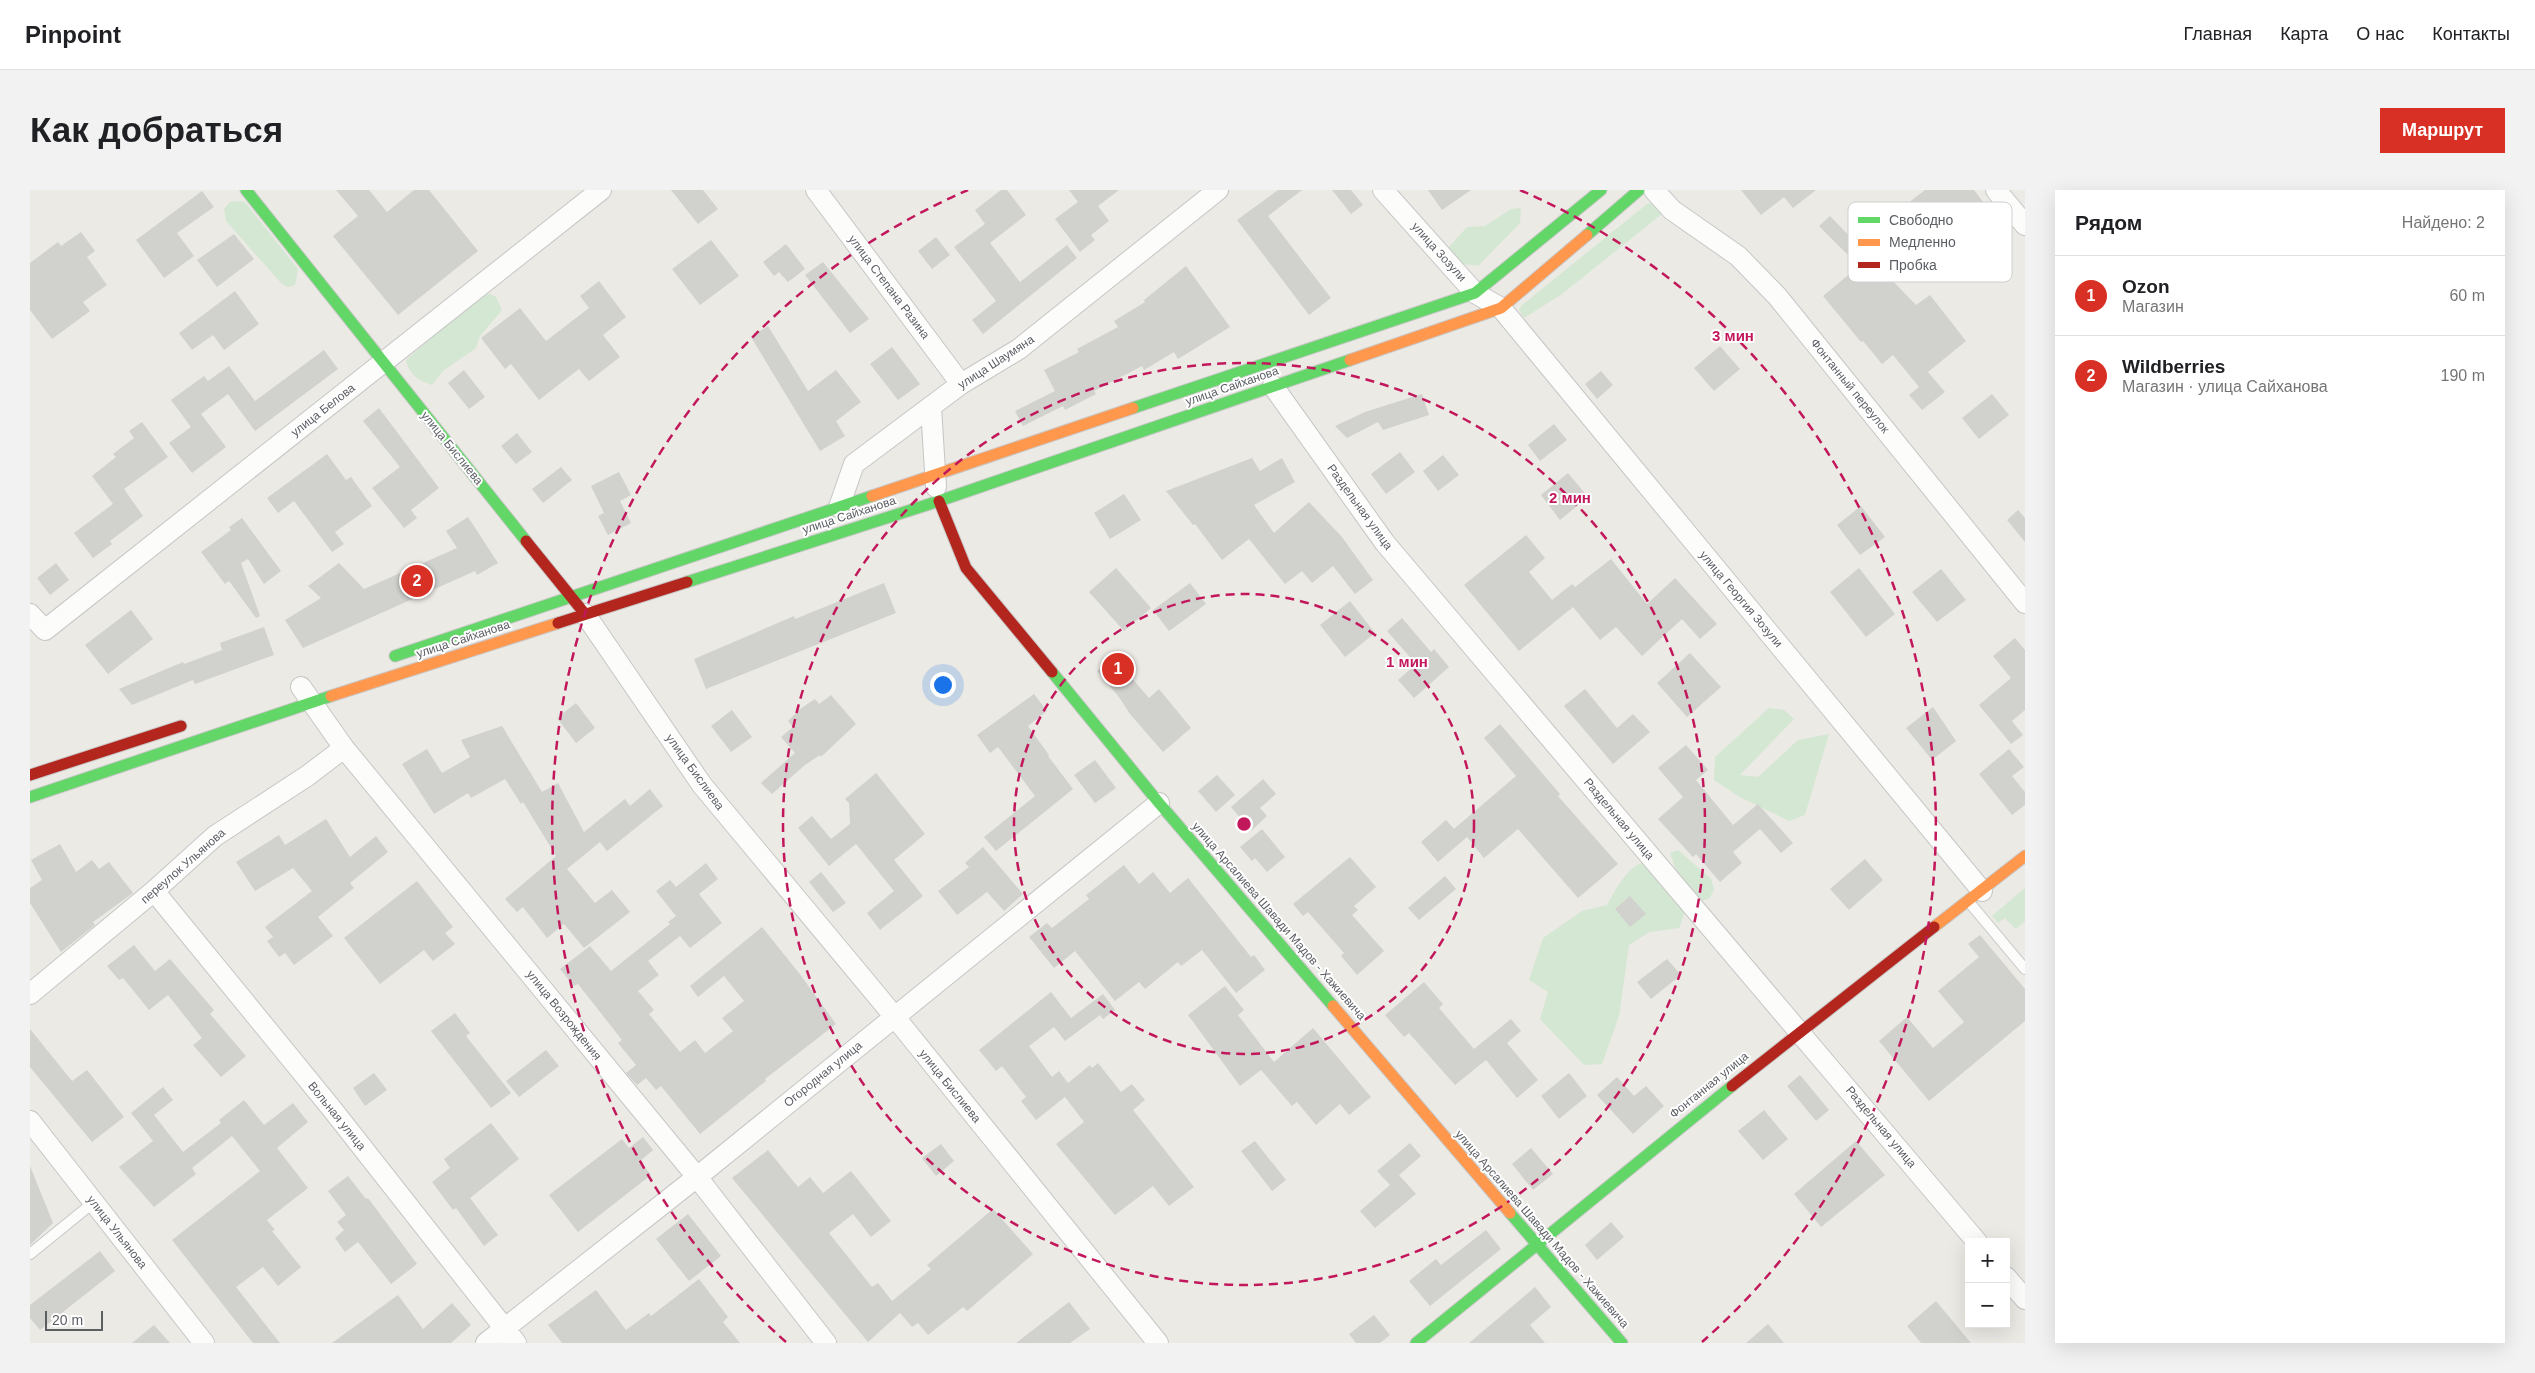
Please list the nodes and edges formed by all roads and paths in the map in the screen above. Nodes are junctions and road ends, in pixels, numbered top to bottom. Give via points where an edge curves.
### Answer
1 (246, 190) edge
2 (601, 190) edge
3 (816, 190) edge
4 (1218, 190) edge
5 (1383, 190) edge
6 (1601, 190) edge
7 (1639, 190) edge
8 (1654, 190) edge
9 (1996, 190) edge
10 (2006, 202) edge
11 (2012, 209) edge
12 (2025, 225) edge
13 (1475, 293) junction
14 (1501, 308) junction
15 (383, 363) junction
16 (961, 384) junction
17 (1273, 386) junction
18 (931, 406) junction
19 (934, 475) junction
20 (939, 501) junction
21 (839, 507) junction
22 (570, 596) junction
23 (2025, 603) edge
24 (30, 614) edge
25 (585, 614) junction
26 (386, 659) dead end
27 (305, 691) junction
28 (189, 724) dead end
29 (344, 748) junction
30 (30, 775) edge
31 (30, 796) edge
32 (1160, 803) junction
33 (2025, 856) edge
34 (154, 891) junction
35 (1975, 896) junction
36 (2025, 970) edge
37 (30, 994) edge
38 (894, 1016) junction
39 (1799, 1031) junction
40 (30, 1121) edge
41 (697, 1177) junction
42 (94, 1202) junction
43 (1974, 1238) edge
44 (1539, 1245) junction
45 (30, 1254) edge
46 (2010, 1282) edge
47 (2025, 1300) edge
48 (511, 1336) edge
49 (204, 1343) edge
50 (486, 1343) edge
51 (826, 1343) edge
52 (1158, 1343) edge
53 (1416, 1343) edge
54 (1622, 1343) edge

1 - 15 main road, улица Бислиева
2 - 15 street, улица Белова
3 - 16 street, улица Степана Разина
4 - 16 street, улица Шаумяна via 1019,349
5 - 13 street, улица Зозули
6 - 13 main road, улица Сайханова
7 - 14 main road, улица Сайханова
8 - 23 street, Фонтанный переулок via 1672,210 1738,256 1777,296
9 - 10 street
11 - 12 street
13 - 14 street, улица Зозули
13 - 19 main road, улица Сайханова
14 - 17 main road, улица Сайханова
14 - 35 street, улица Георгия Зозули
15 - 22 main road, улица Бислиева
15 - 24 street, улица Белова via 45,630
16 - 18 street, улица Шаумяна
17 - 20 main road, улица Сайханова
17 - 39 street, Раздельная улица via 1386,544
18 - 19 street
18 - 21 street, улица Шаумяна via 854,464
19 - 20 street
19 - 21 main road, улица Сайханова
20 - 25 main road, улица Сайханова
20 - 32 main road, улица Арсалиева Шавади Мадов - Хажиевича via 966,568
21 - 22 main road, улица Сайханова
22 - 25 main road, улица Бислиева
22 - 26 main road, улица Сайханова
25 - 27 main road, улица Сайханова
25 - 38 street, улица Бислиева via 702,785
27 - 29 street, улица Возрождения
27 - 31 main road, улица Сайханова
28 - 30 main road
29 - 34 street, переулок Ульянова via 215,836
29 - 41 street, улица Возрождения
32 - 38 street, Огородная улица
32 - 44 main road, улица Арсалиева Шавади Мадов - Хажиевича
33 - 35 main road, Фонтанная улица
34 - 37 street, переулок Ульянова
34 - 48 street, Вольная улица
35 - 36 lane
35 - 39 main road, Фонтанная улица
38 - 41 street, Огородная улица
38 - 52 street, улица Бислиева
39 - 43 street, Раздельная улица
39 - 44 main road, Фонтанная улица
40 - 42 street, улица Ульянова
41 - 48 street, Огородная улица
41 - 51 street, улица Возрождения
42 - 45 lane
42 - 49 street, улица Ульянова
44 - 53 main road, Фонтанная улица
44 - 54 main road, улица Арсалиева Шавади Мадов - Хажиевича
46 - 47 street
48 - 50 street, Огородная улица

